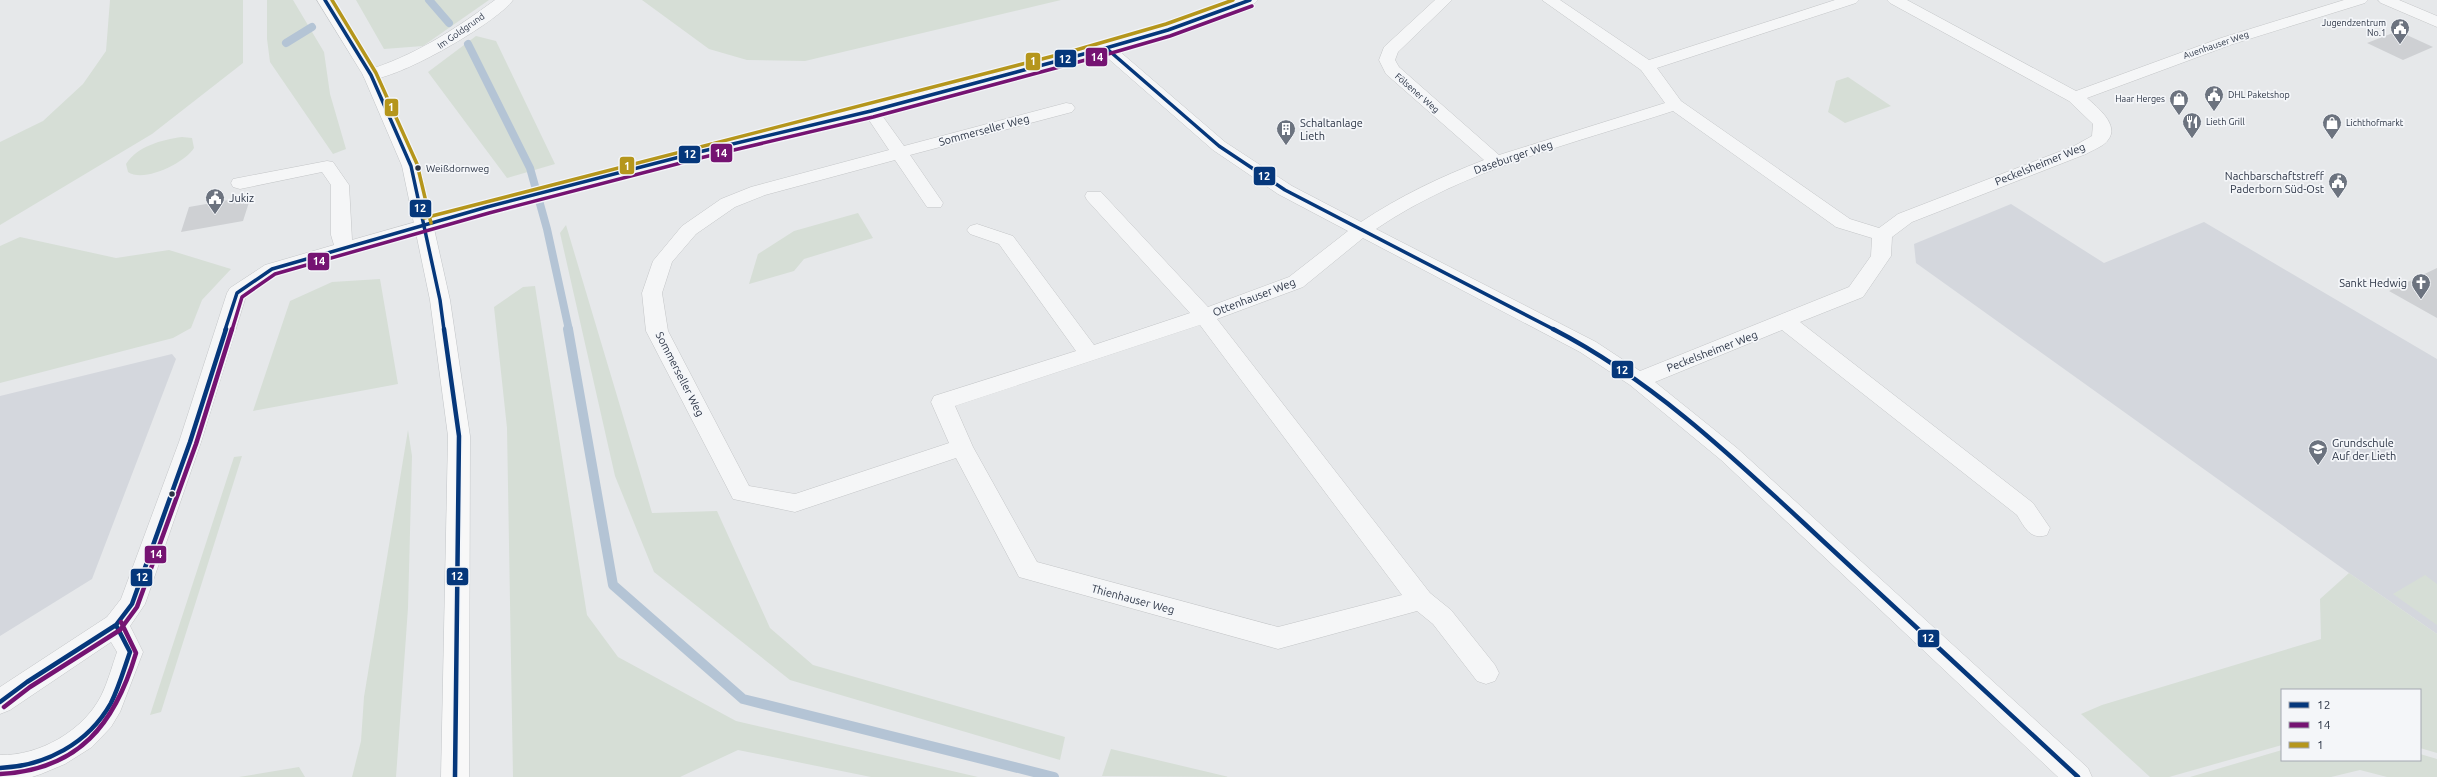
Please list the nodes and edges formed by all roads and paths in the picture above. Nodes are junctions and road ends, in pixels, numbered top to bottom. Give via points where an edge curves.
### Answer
1 (325, 0) edge
2 (505, 0) edge
3 (1250, 0) edge
4 (1444, 0) edge
5 (1550, 0) edge
6 (1851, 0) edge
7 (2360, 0) edge
8 (2386, 0) edge
9 (1904, 1) edge
10 (2437, 22) edge
11 (1106, 48) junction
12 (1647, 66) junction
13 (371, 76) junction
14 (2075, 97) junction
15 (1674, 104) junction
16 (1066, 108) dead end
17 (871, 111) junction
18 (902, 152) junction
19 (1496, 162) junction
20 (240, 183) dead end
21 (1094, 196) dead end
22 (934, 203) dead end
23 (425, 224) junction
24 (977, 230) dead end
25 (1360, 231) junction
26 (1882, 235) junction
27 (344, 248) junction
28 (1204, 316) junction
29 (1786, 322) junction
30 (1090, 355) junction
31 (1638, 380) junction
32 (942, 402) joint
33 (962, 447) junction
34 (2038, 528) dead end
35 (1421, 600) junction
36 (116, 625) junction
37 (1486, 673) dead end
38 (0, 702) edge
39 (0, 768) edge
40 (455, 777) edge
41 (2078, 777) edge

1 - 13 main road
2 - 13 street, Im Goldgrund via 440,47
3 - 11 street via 1168,30
4 - 19 street, Fölsener Weg via 1390,50 1387,60 1392,70
5 - 12 street
6 - 12 street
7 - 14 street, Auenhauser Weg via 2227,41
8 - 10 street
9 - 14 street, Peckelsheimer Weg
11 - 17 street
11 - 25 street via 1219,146 1285,190
12 - 15 street
13 - 23 main road via 410,166
14 - 26 street, Peckelsheimer Weg via 2095,114 2102,124 2101,138 2080,150 1905,218
15 - 19 street, Daseburger Weg
15 - 26 street via 1843,223
16 - 18 street, Sommerseller Weg
17 - 18 street
17 - 23 street
18 - 22 street
18 - 33 street, Sommerseller Weg via 758,191 728,203 689,230 663,261 652,293 657,331 741,493 795,503
19 - 25 street, Daseburger Weg via 1442,183 1391,210
20 - 27 street via 327,166 340,185 341,235
21 - 28 street, Ottenhauser Weg
23 - 27 street
23 - 40 main road via 440,300 459,436
24 - 30 street via 1006,240
25 - 28 street, Ottenhauser Weg via 1296,282
25 - 31 street via 1588,347
26 - 29 street, Peckelsheimer Weg via 1881,256 1856,292
27 - 36 street via 272,269 237,293 190,442 147,563 132,604
28 - 30 street, Ottenhauser Weg
28 - 35 street
29 - 31 street, Peckelsheimer Weg
29 - 34 street via 2025,509
30 - 32 street, Ottenhauser Weg
31 - 41 street via 1729,454
32 - 33 street, Thienhauser Weg
33 - 35 street, Thienhauser Weg via 1028,570 1278,638
35 - 37 street via 1442,617
36 - 38 street
36 - 39 street via 130,652 118,689 101,719 85,735 58,754 27,766

